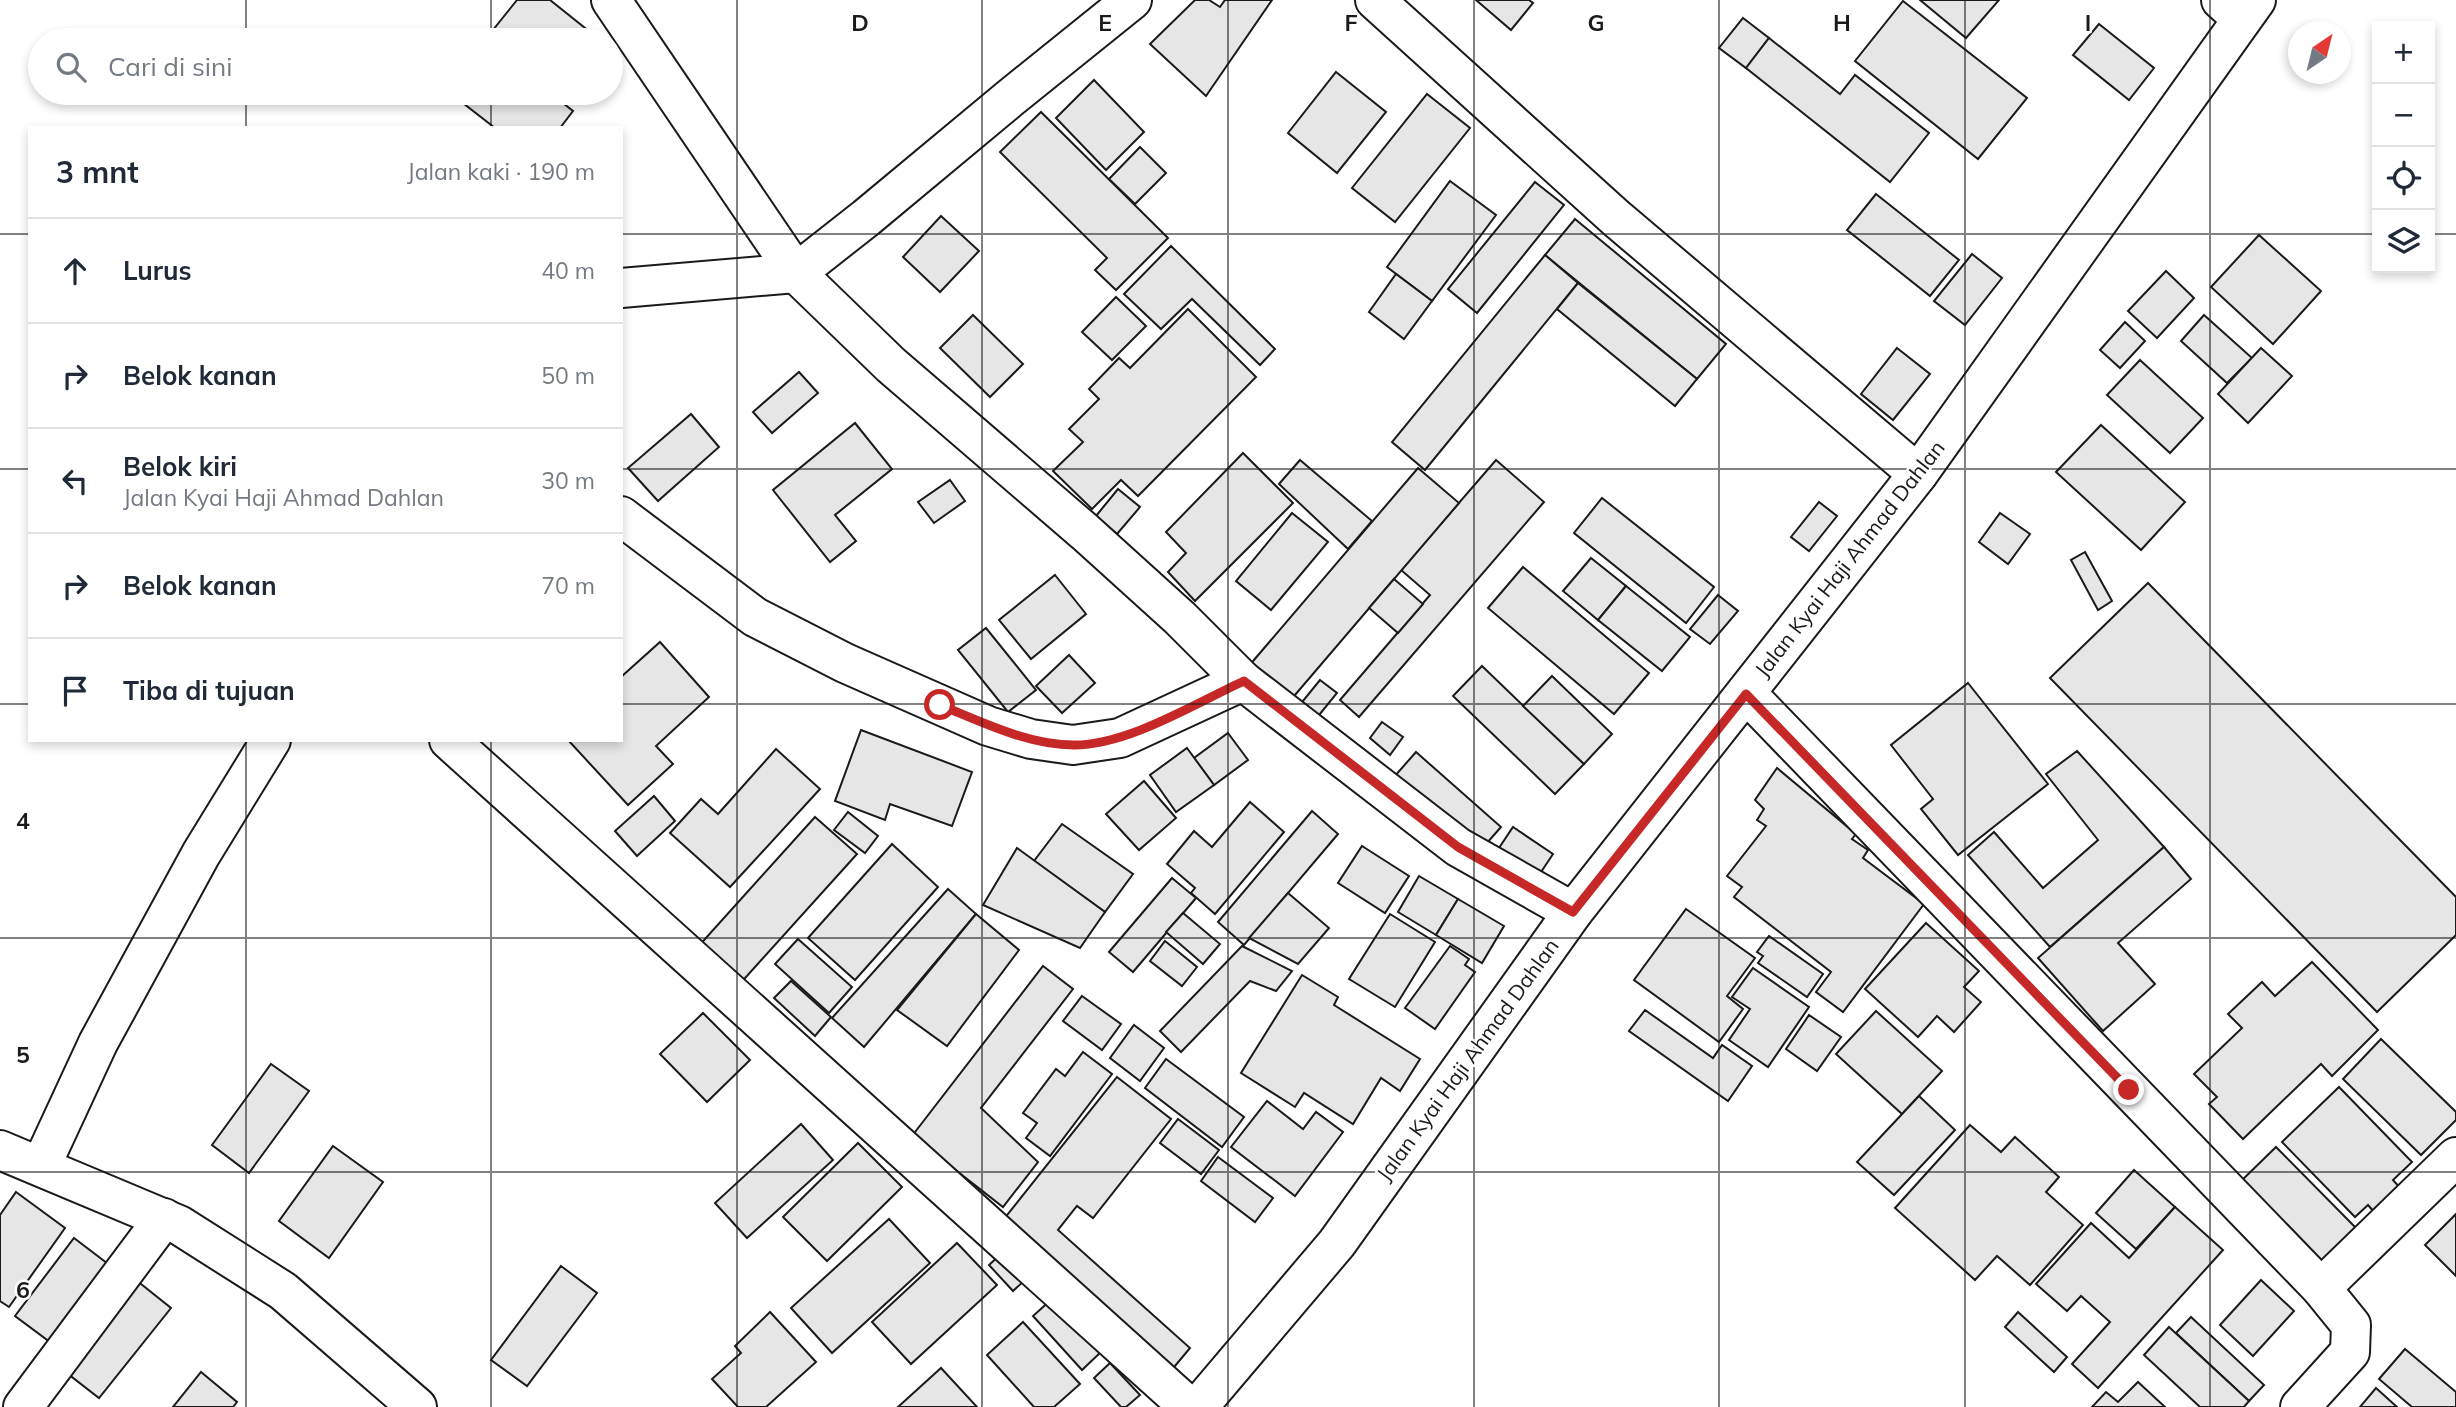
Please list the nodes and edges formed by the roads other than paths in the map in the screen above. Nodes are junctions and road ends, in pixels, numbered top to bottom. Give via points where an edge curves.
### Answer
1 (611, 0) edge
2 (1132, 0) edge
3 (1375, 0) edge
4 (2240, 6) edge
5 (796, 272) junction
6 (623, 288) edge
7 (1918, 474) junction
8 (623, 518) edge
9 (1244, 681) junction
10 (1746, 694) junction
11 (270, 742) edge
12 (451, 742) edge
13 (1573, 912) junction
14 (0, 1150) edge
15 (2456, 1157) edge
16 (41, 1166) junction
17 (164, 1218) junction
18 (2321, 1288) junction
19 (23, 1407) edge
20 (417, 1407) edge
21 (1189, 1407) edge
22 (1198, 1407) edge
23 (2300, 1407) edge

1 - 5 street
2 - 5 street
3 - 7 street via 1616,218
4 - 7 street, Jalan Kyai Haji Ahmad Dahlan
5 - 6 street
5 - 9 street via 891,366 1085,531
7 - 10 street, Jalan Kyai Haji Ahmad Dahlan
8 - 9 street via 755,617 845,663 988,726 1031,739 1073,745 1120,738
9 - 13 street via 1458,847
10 - 13 street, Jalan Kyai Haji Ahmad Dahlan
10 - 18 street
11 - 16 street via 201,853 104,1032
12 - 21 street
13 - 22 street, Jalan Kyai Haji Ahmad Dahlan via 1337,1243
14 - 16 street
15 - 18 street
16 - 17 street
17 - 19 street
17 - 20 street via 283,1291
18 - 23 street via 2351,1325 2350,1353

